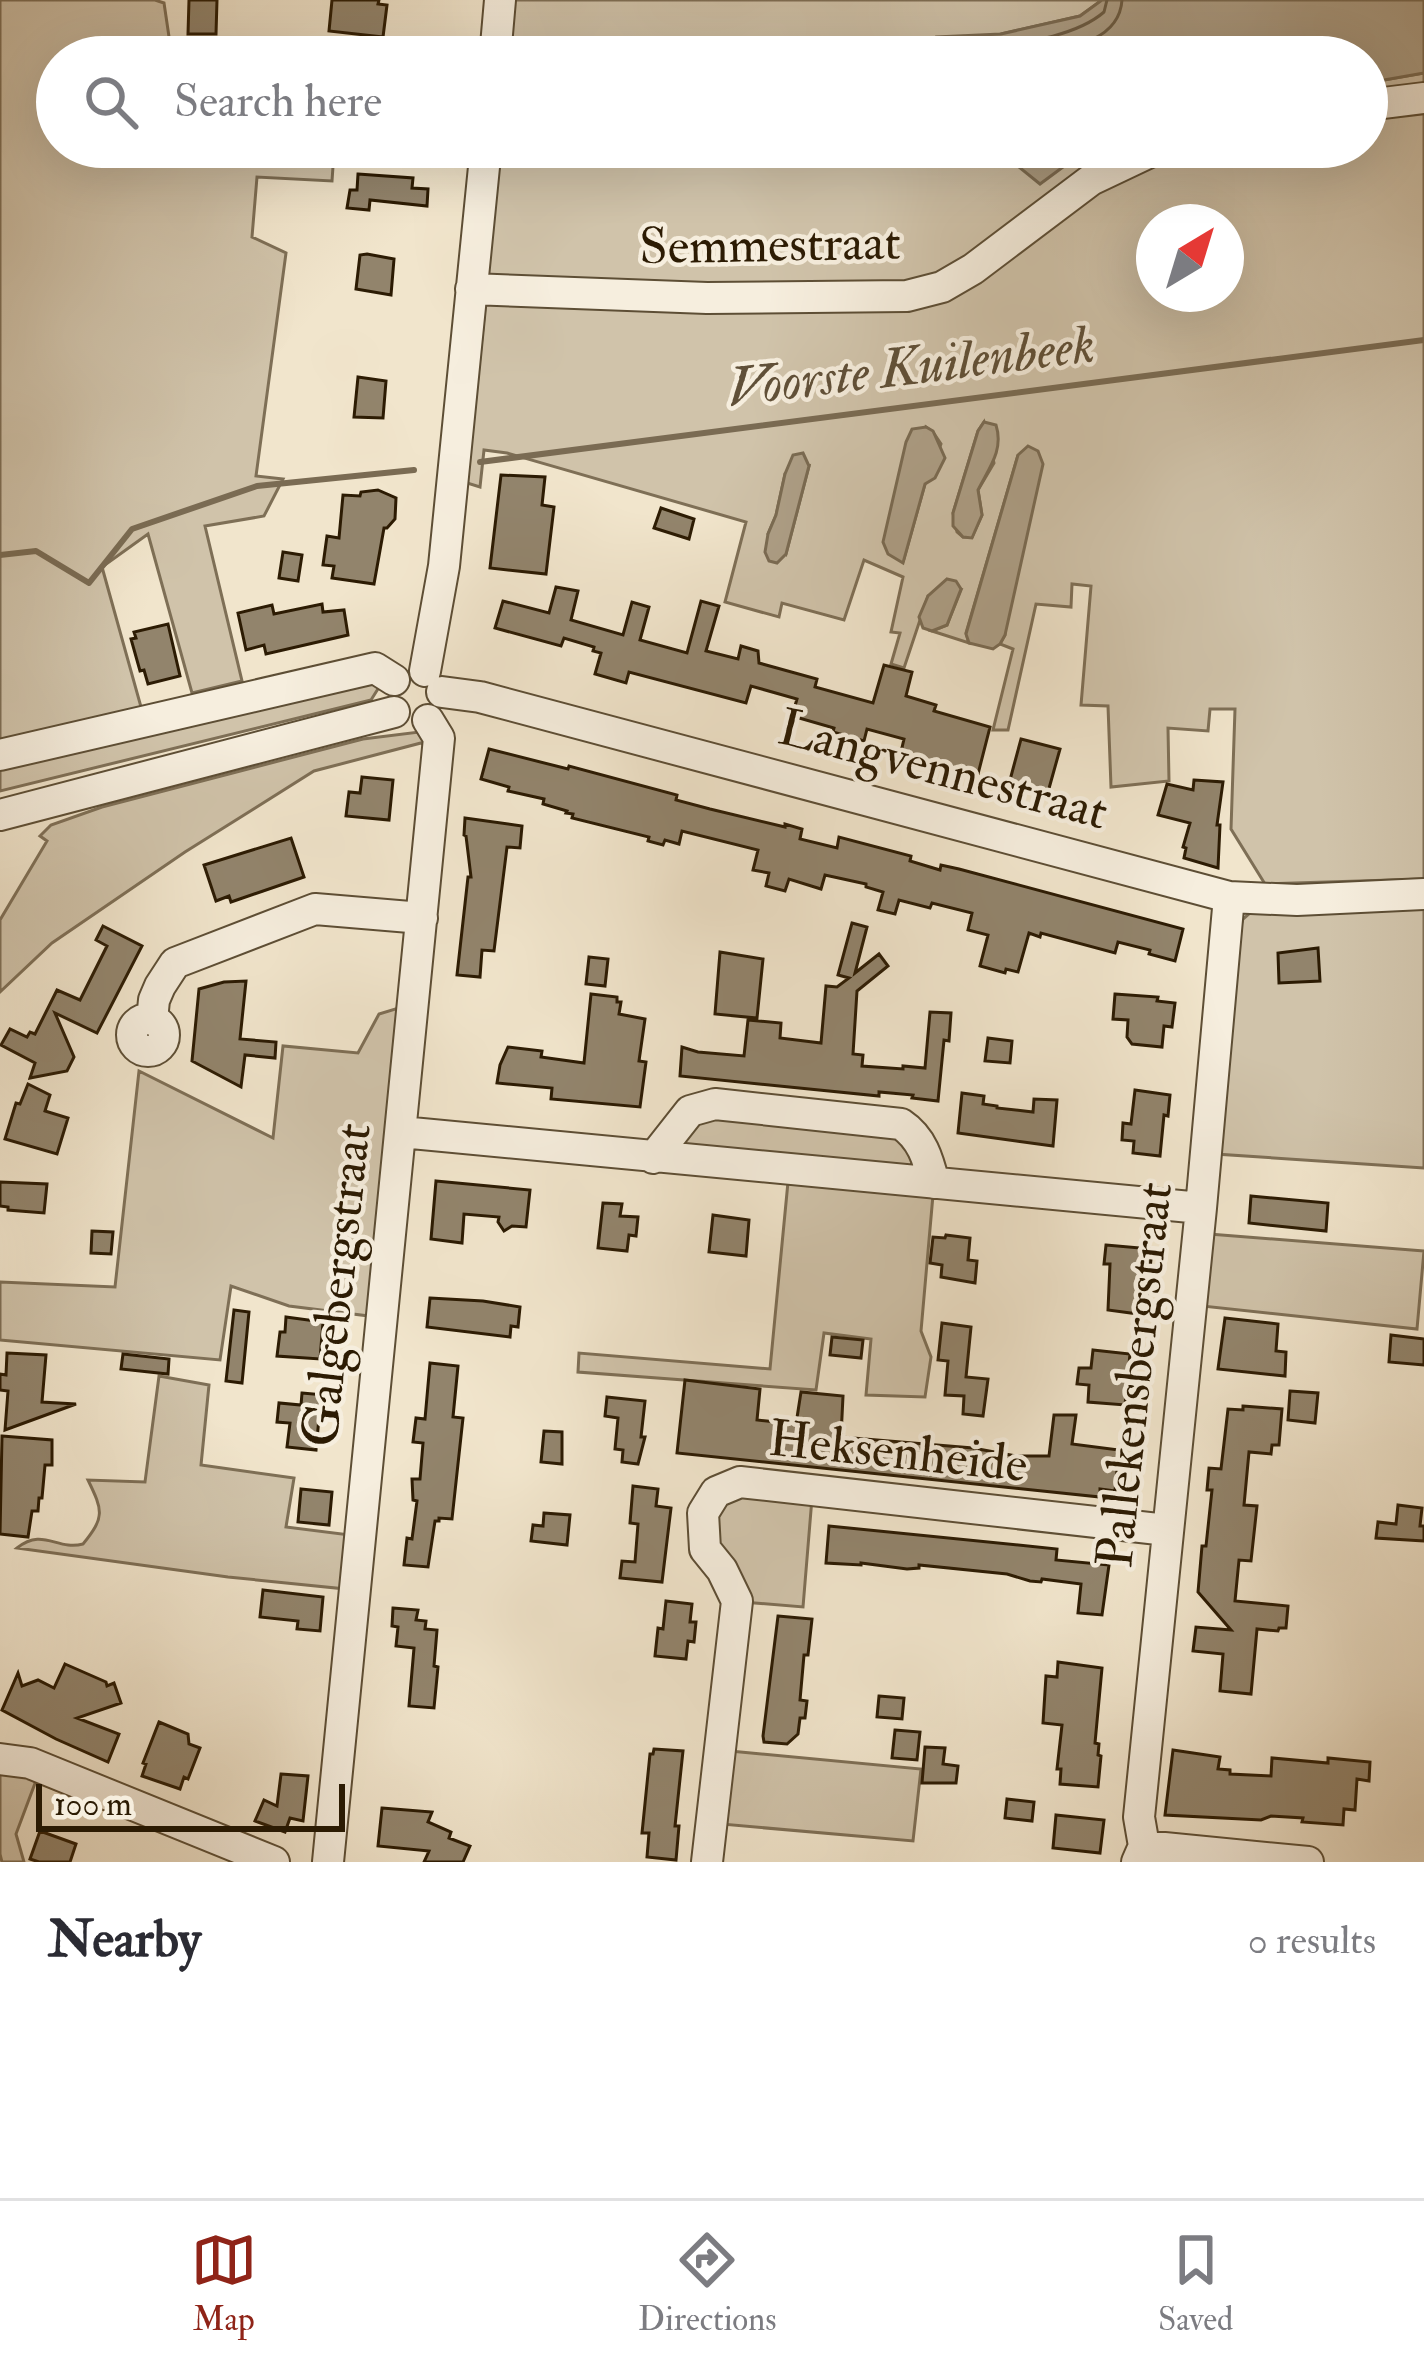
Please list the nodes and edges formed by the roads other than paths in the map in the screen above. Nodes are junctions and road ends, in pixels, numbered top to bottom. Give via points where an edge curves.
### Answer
1 (500, 0) edge
2 (497, 36) edge
3 (1424, 98) edge
4 (1388, 102) edge
5 (483, 168) edge
6 (1116, 168) edge
7 (471, 289) junction
8 (394, 680) junction
9 (431, 694) junction
10 (394, 712) junction
11 (0, 755) edge
12 (0, 815) edge
13 (1424, 894) edge
14 (1229, 897) junction
15 (422, 919) junction
16 (152, 1020) dead end
17 (401, 1132) junction
18 (653, 1158) junction
19 (934, 1183) junction
20 (1202, 1208) junction
21 (1167, 1530) junction
22 (0, 1759) edge
23 (1140, 1854) edge
24 (274, 1862) edge
25 (328, 1862) edge
26 (707, 1862) edge
27 (1308, 1862) edge

1 - 2 street
3 - 4 street
5 - 7 street, Galgebergstraat
6 - 7 street, Semmestraat via 973,269 907,296
7 - 9 street, Galgebergstraat
8 - 9 street via 413,670
8 - 10 street
8 - 11 street via 375,668
9 - 10 street via 409,722
9 - 14 street, Langvennestraat via 480,697
9 - 15 street, Galgebergstraat via 439,739
10 - 12 street
13 - 14 street, Langvennestraat
14 - 20 street, Pallekensbergstraat
15 - 16 street via 315,909 175,963
15 - 17 street, Galgebergstraat
17 - 18 street
17 - 25 street, Galgebergstraat
18 - 19 street
18 - 19 street via 690,1111 715,1104 901,1124 920,1143
19 - 20 street
20 - 21 street, Pallekensbergstraat
21 - 23 street, Pallekensbergstraat
21 - 26 street, Heksenheide via 740,1482 716,1492 703,1513 705,1549 736,1601
22 - 24 street via 30,1763
23 - 27 street

